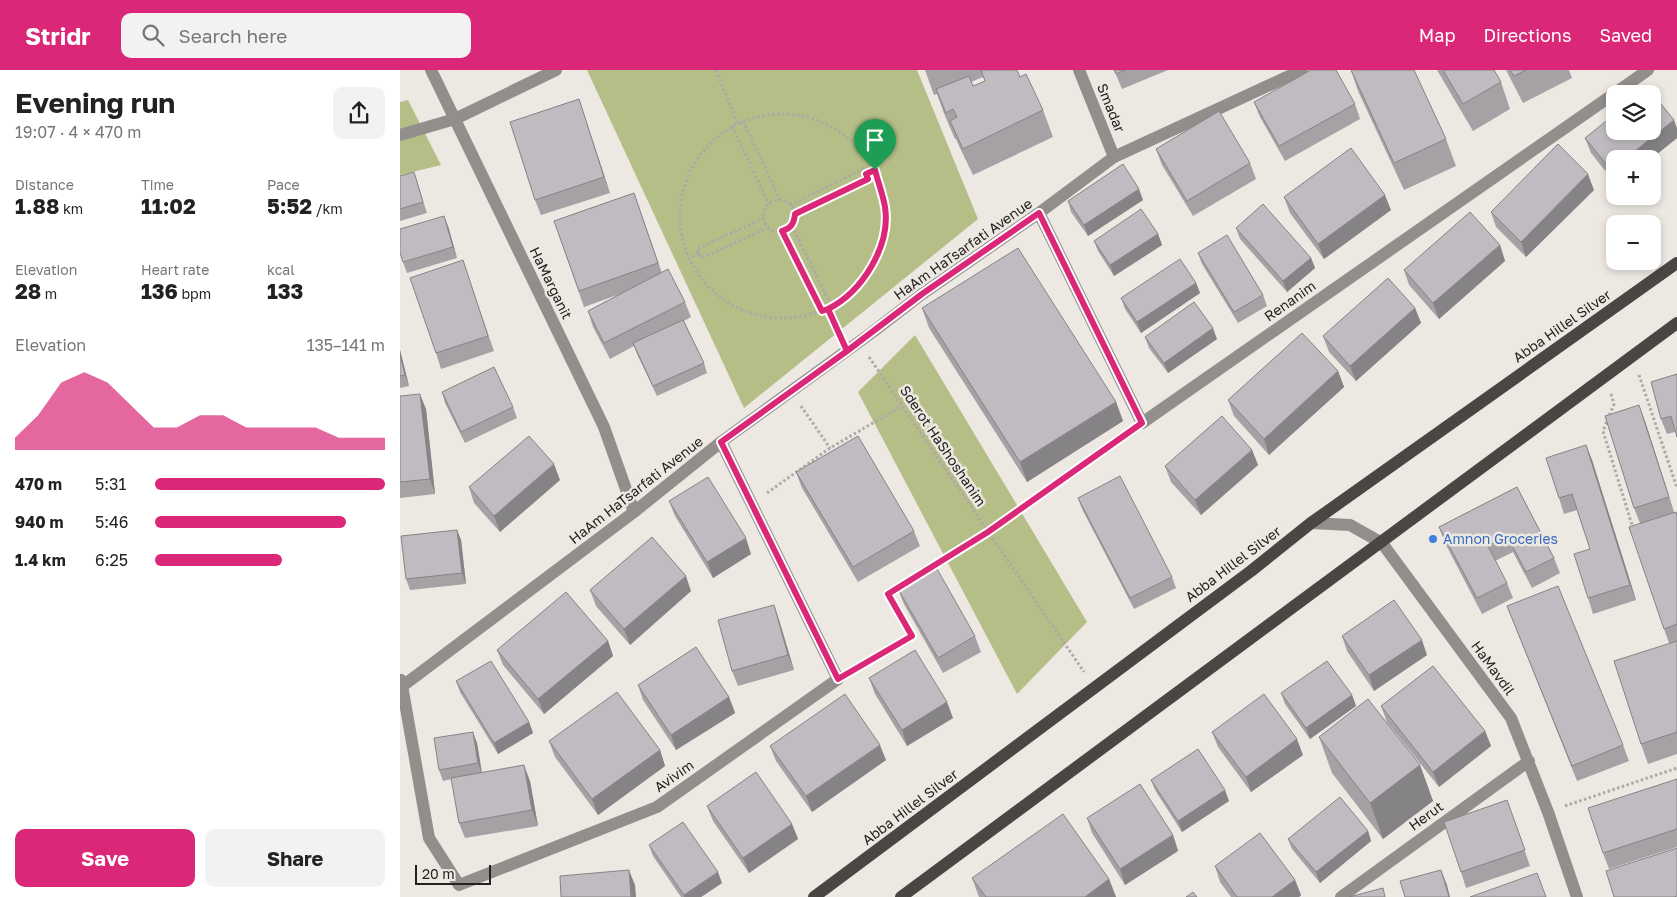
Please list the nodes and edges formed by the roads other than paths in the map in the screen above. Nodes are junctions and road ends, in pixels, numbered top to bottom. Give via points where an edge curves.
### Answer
1 (431, 70) edge
2 (556, 70) edge
3 (1079, 70) edge
4 (1302, 70) edge
5 (1648, 70) edge
6 (455, 119) junction
7 (400, 135) edge
8 (1114, 156) junction
9 (1039, 213) junction
10 (1677, 263) edge
11 (1677, 324) edge
12 (721, 442) junction
13 (634, 512) junction
14 (1311, 523) junction
15 (1382, 542) junction
16 (401, 684) edge
17 (1528, 761) junction
18 (814, 897) edge
19 (901, 897) edge
20 (1341, 897) edge
21 (1578, 897) edge

1 - 6 street, HaMarganit
2 - 6 street
3 - 8 street, Smadar
4 - 8 street, HaAm HaTsarfati Avenue
5 - 9 street, Renanim via 1142,423
6 - 7 street
6 - 13 street, HaMarganit via 604,427
8 - 9 street, HaAm HaTsarfati Avenue
9 - 12 street, HaAm HaTsarfati Avenue via 922,294
10 - 14 main road, Abba Hillel Silver
11 - 15 main road
12 - 13 street, HaAm HaTsarfati Avenue
12 - 16 street, Avivim via 838,679 657,807 459,885 429,838
13 - 16 street, HaAm HaTsarfati Avenue
14 - 15 street, HaMavdil via 1350,525
14 - 18 main road, Abba Hillel Silver
15 - 17 street, HaMavdil via 1511,718
15 - 19 main road
17 - 20 street, Herut
17 - 21 street, HaMavdil

